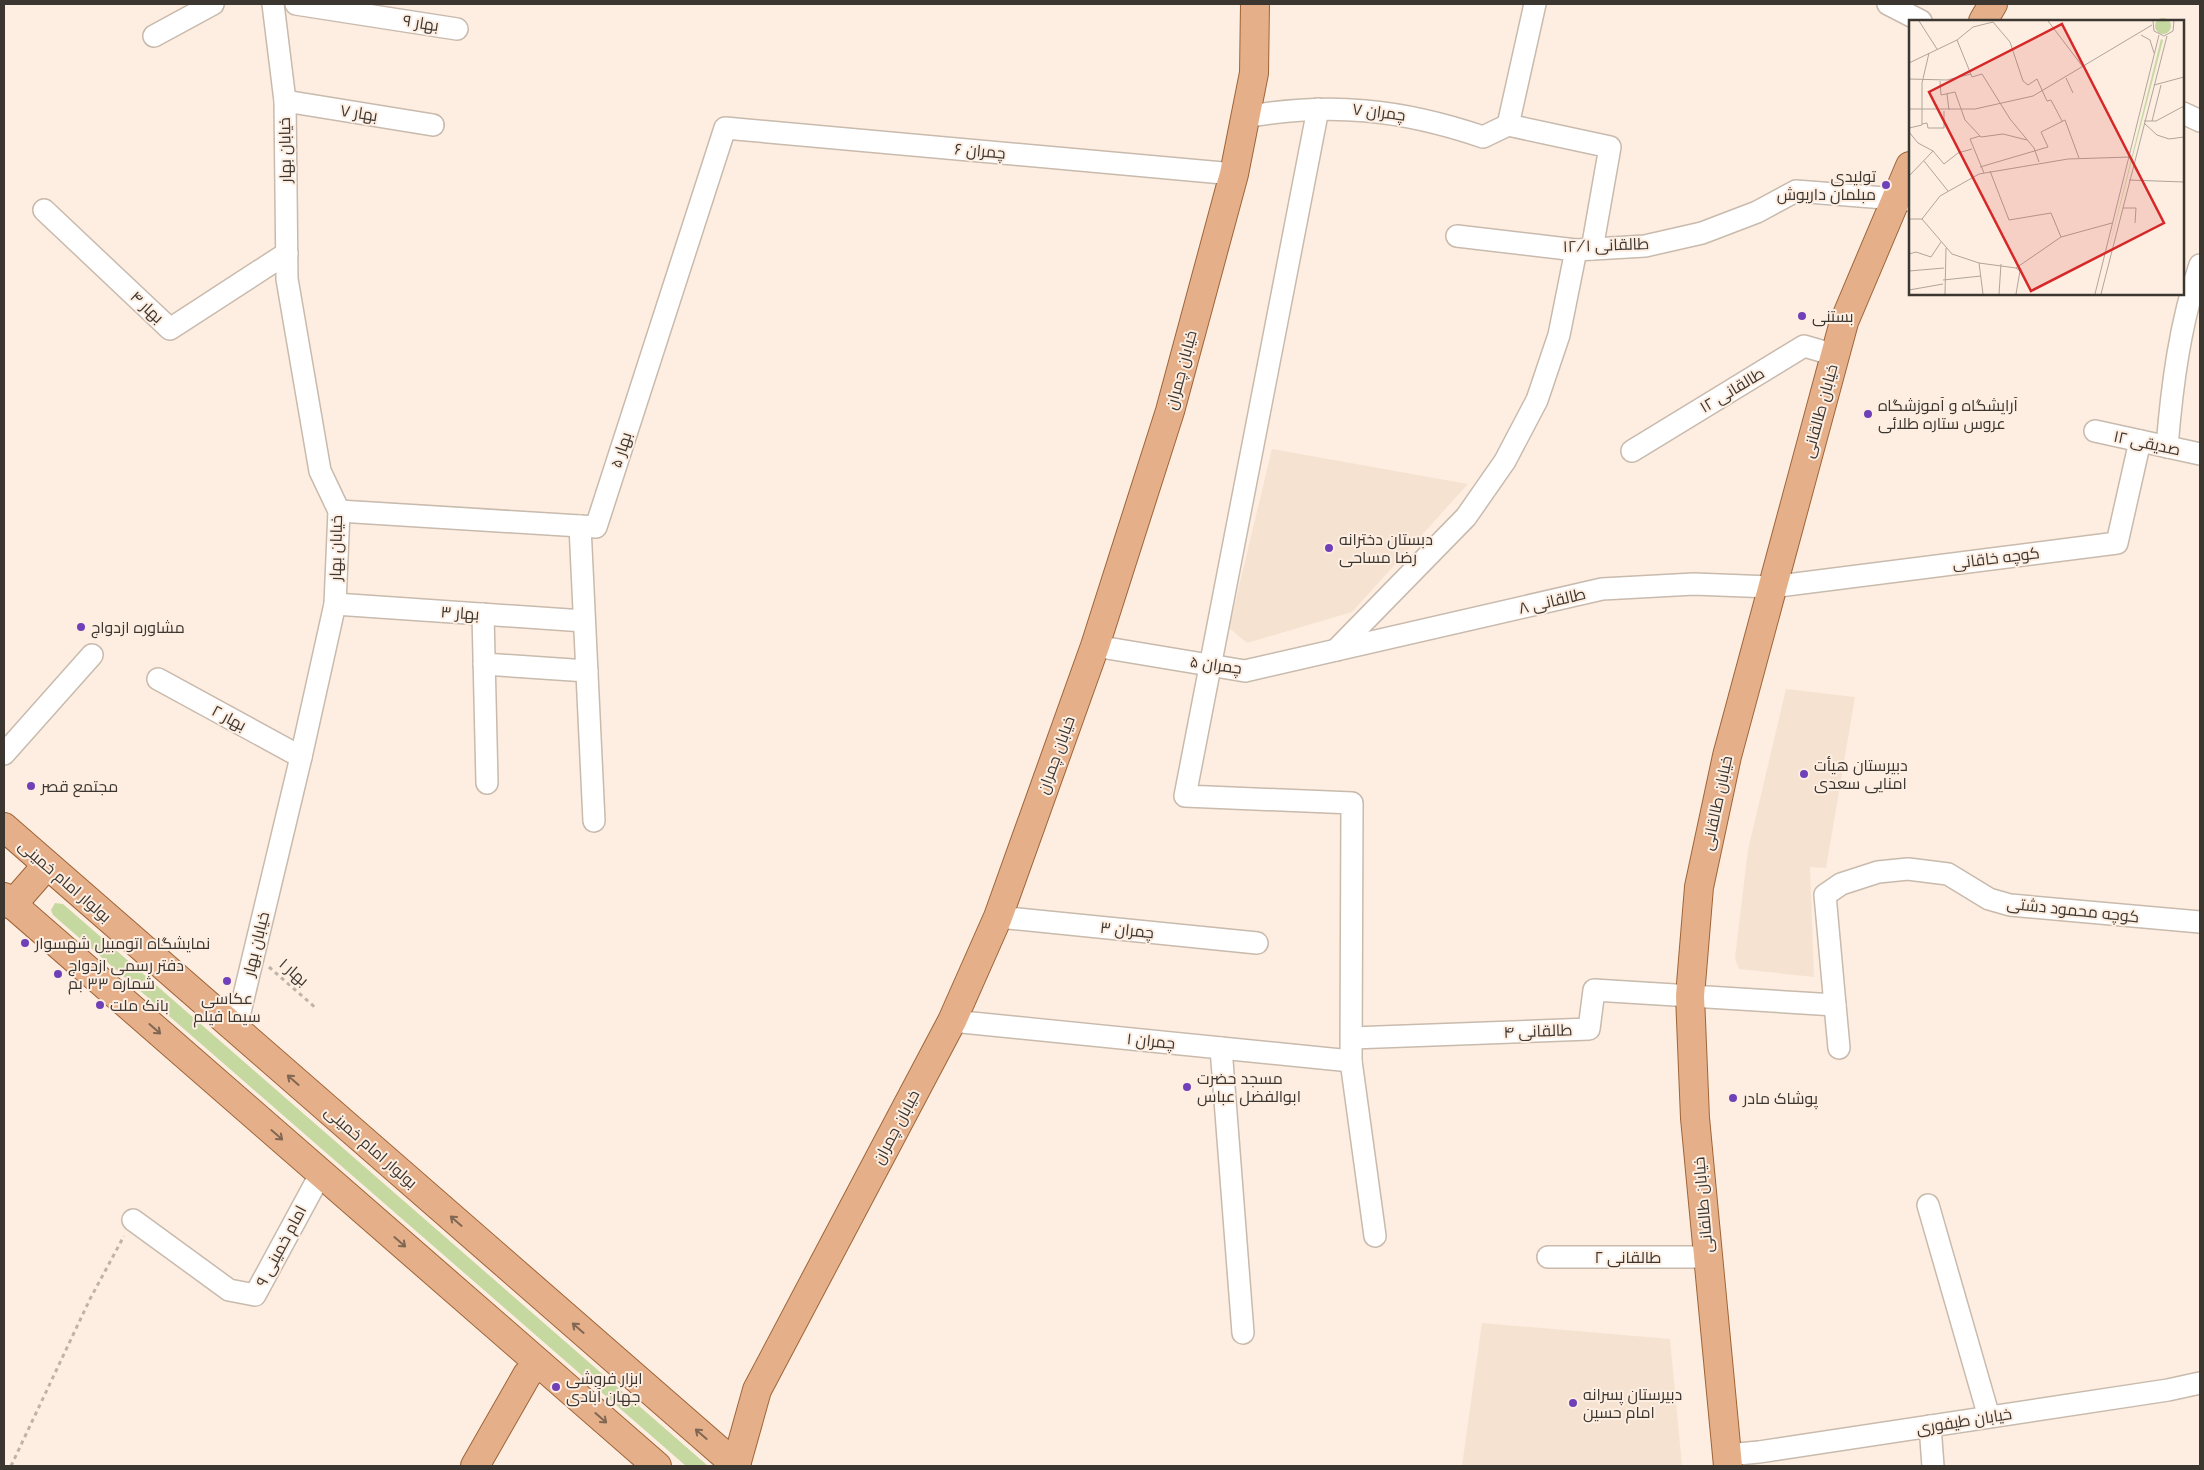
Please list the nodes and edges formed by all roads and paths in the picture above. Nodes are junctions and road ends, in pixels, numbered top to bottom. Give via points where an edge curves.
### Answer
1 (213, 4) edge
2 (273, 4) edge
3 (296, 4) edge
4 (1255, 4) edge
5 (1535, 4) edge
6 (1888, 4) edge
7 (1993, 4) edge
8 (1919, 20) edge
9 (1985, 20) edge
10 (457, 29) dead end
11 (154, 36) dead end
12 (285, 101) junction
13 (1318, 108) junction
14 (2184, 113) edge
15 (1246, 117) junction
16 (2200, 121) edge
17 (433, 125) dead end
18 (1508, 125) junction
19 (725, 128) joint
20 (1909, 171) edge
21 (1234, 174) junction
22 (1903, 199) edge
23 (44, 210) dead end
24 (1457, 236) dead end
25 (1584, 249) junction
26 (287, 253) junction
27 (2200, 265) edge
28 (1835, 355) junction
29 (2094, 432) dead end
30 (2140, 441) junction
31 (2166, 447) junction
32 (1632, 451) dead end
33 (2200, 454) edge
34 (339, 512) junction
35 (580, 526) junction
36 (1771, 586) junction
37 (335, 604) junction
38 (483, 614) junction
39 (584, 621) junction
40 (1095, 646) junction
41 (1336, 650) junction
42 (92, 655) dead end
43 (484, 664) junction
44 (1210, 665) junction
45 (587, 671) junction
46 (158, 679) dead end
47 (4, 754) edge
48 (301, 757) junction
49 (487, 783) dead end
50 (594, 821) dead end
51 (4, 828) edge
52 (47, 865) junction
53 (8, 901) edge
54 (998, 917) junction
55 (2200, 922) edge
56 (1257, 943) dead end
57 (254, 954) junction
58 (1690, 996) junction
59 (1835, 1005) junction
60 (317, 1009) dead end
61 (952, 1021) junction
62 (234, 1028) junction
63 (1352, 1038) junction
64 (1221, 1048) junction
65 (1839, 1048) dead end
66 (1351, 1061) junction
67 (321, 1173) junction
68 (1928, 1205) dead end
69 (133, 1220) joint
70 (1375, 1236) dead end
71 (1708, 1257) junction
72 (1548, 1258) dead end
73 (1243, 1333) dead end
74 (538, 1363) junction
75 (2200, 1383) edge
76 (1989, 1418) junction
77 (1930, 1426) junction
78 (1727, 1461) edge
79 (652, 1464) edge
80 (11, 1466) edge
81 (475, 1466) edge
82 (737, 1466) edge
83 (1933, 1466) edge

1 - 11 street
2 - 12 street, خیابان بهار
3 - 10 street, بهار ۹
4 - 15 main road, خیابان چمران via 1254,73
5 - 18 street
6 - 8 street
7 - 9 main road
12 - 17 street, بهار ۷
12 - 26 street, خیابان بهار
13 - 15 street, چمران ۷
13 - 18 street, چمران ۷ via 1389,112 1441,122 1483,137
13 - 44 street
14 - 16 street
15 - 21 main road, خیابان چمران
18 - 25 street via 1610,147
19 - 21 street, چمران ۶
19 - 35 street, بهار ۵ via 596,527
20 - 22 main road, خیابان طالقانی
21 - 40 main road, خیابان چمران via 1170,412
22 - 25 street, طالقانی ۱۲/۱ via 1796,191 1757,212 1702,233 1645,246
22 - 28 main road, خیابان طالقانی via 1844,322
23 - 26 street, بهار ۴ via 170,329
24 - 25 street, طالقانی ۱۲/۱
25 - 41 street via 1537,400 1505,461 1466,517
26 - 34 street, خیابان بهار via 287,279 320,470
27 - 31 street via 2172,386
28 - 32 street, طالقانی ۱۲ via 1804,346
28 - 36 main road, خیابان طالقانی
29 - 30 street, صدیقی ۱۲
30 - 31 street, صدیقی ۱۲
30 - 36 street, کوچه خاقانی via 2117,543
31 - 33 street, صدیقی ۱۲
34 - 35 street, بهار ۵
34 - 37 street, خیابان بهار
35 - 39 street
36 - 41 street, طالقانی ۸ via 1694,584 1602,589
36 - 58 main road, خیابان طالقانی via 1726,756 1701,878
37 - 38 street, بهار ۳
37 - 48 street, خیابان بهار
38 - 39 street, بهار ۳
38 - 43 street
39 - 45 street
40 - 44 street, چمران ۵
40 - 54 main road, خیابان چمران
41 - 44 street, چمران ۵ via 1245,671
42 - 47 street
43 - 45 street
43 - 49 street
44 - 63 street via 1185,796 1352,803
45 - 50 street
46 - 48 street, بهار ۲
48 - 57 street, خیابان بهار
51 - 52 main road, بولوار امام خمینی
52 - 53 main road
52 - 62 main road, بولوار امام خمینی
53 -> 67 main road
54 - 56 street, چمران ۳
54 - 61 main road, خیابان چمران
55 - 59 street, کوچه محمود دشتی via 2010,905 1989,899 1948,874 1908,869 1878,872 1841,884 1825,895
57 - 60 path, بهار ۱
57 - 62 street, خیابان بهار
58 - 59 street
58 - 63 street, طالقانی ۴ via 1594,990 1589,1029
58 - 71 main road, خیابان طالقانی via 1695,1118
59 - 65 street
61 - 64 street, چمران ۱
61 - 82 main road, خیابان چمران via 757,1390
82 -> 62 main road, بولوار امام خمینی
63 - 66 street
64 - 66 street, چمران ۱
64 - 73 street
66 - 70 street
67 - 69 street, امام خمینی ۹ via 255,1296 229,1290
67 -> 74 main road
68 - 76 street
69 - 80 path via 90,1299
71 - 72 street, طالقانی ۲
71 - 78 main road, خیابان طالقانی
74 -> 79 main road
74 - 81 main road via 527,1375
75 - 76 street, خیابان طیفوری
76 - 77 street, خیابان طیفوری
77 - 78 street, خیابان طیفوری
77 - 83 street

